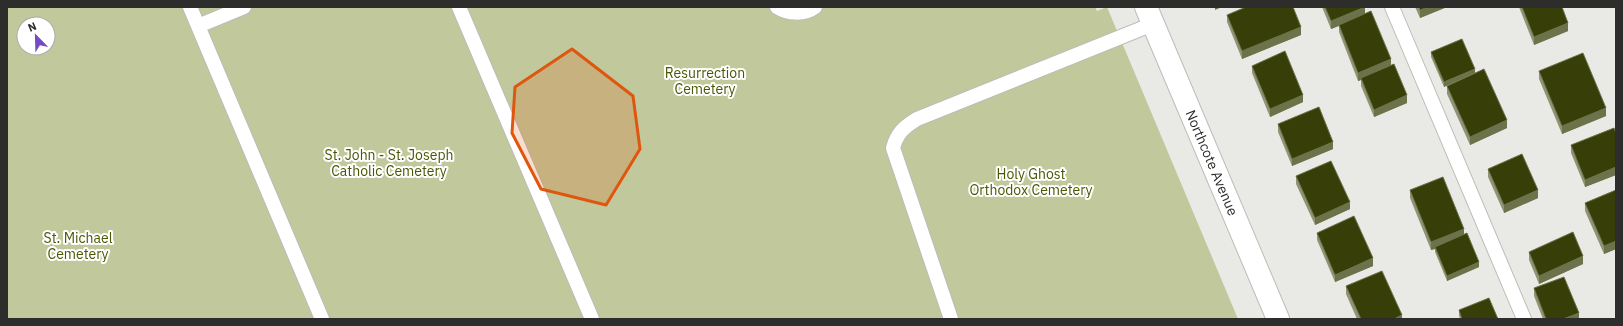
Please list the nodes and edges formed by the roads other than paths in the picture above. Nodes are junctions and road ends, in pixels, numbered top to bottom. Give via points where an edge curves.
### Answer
1 (190, 7) edge
2 (244, 7) edge
3 (459, 7) edge
4 (777, 7) edge
5 (816, 7) edge
6 (1392, 7) edge
7 (1149, 15) edge
8 (198, 26) junction
9 (322, 319) edge
10 (592, 319) edge
11 (951, 319) edge
12 (1278, 319) edge
13 (1524, 319) edge

1 - 8 lane
2 - 8 lane
3 - 10 lane
4 - 5 lane via 801,13
6 - 13 lane
7 - 11 lane via 917,119 904,127 896,138 893,148
7 - 12 street, Northcote Avenue
8 - 9 lane

